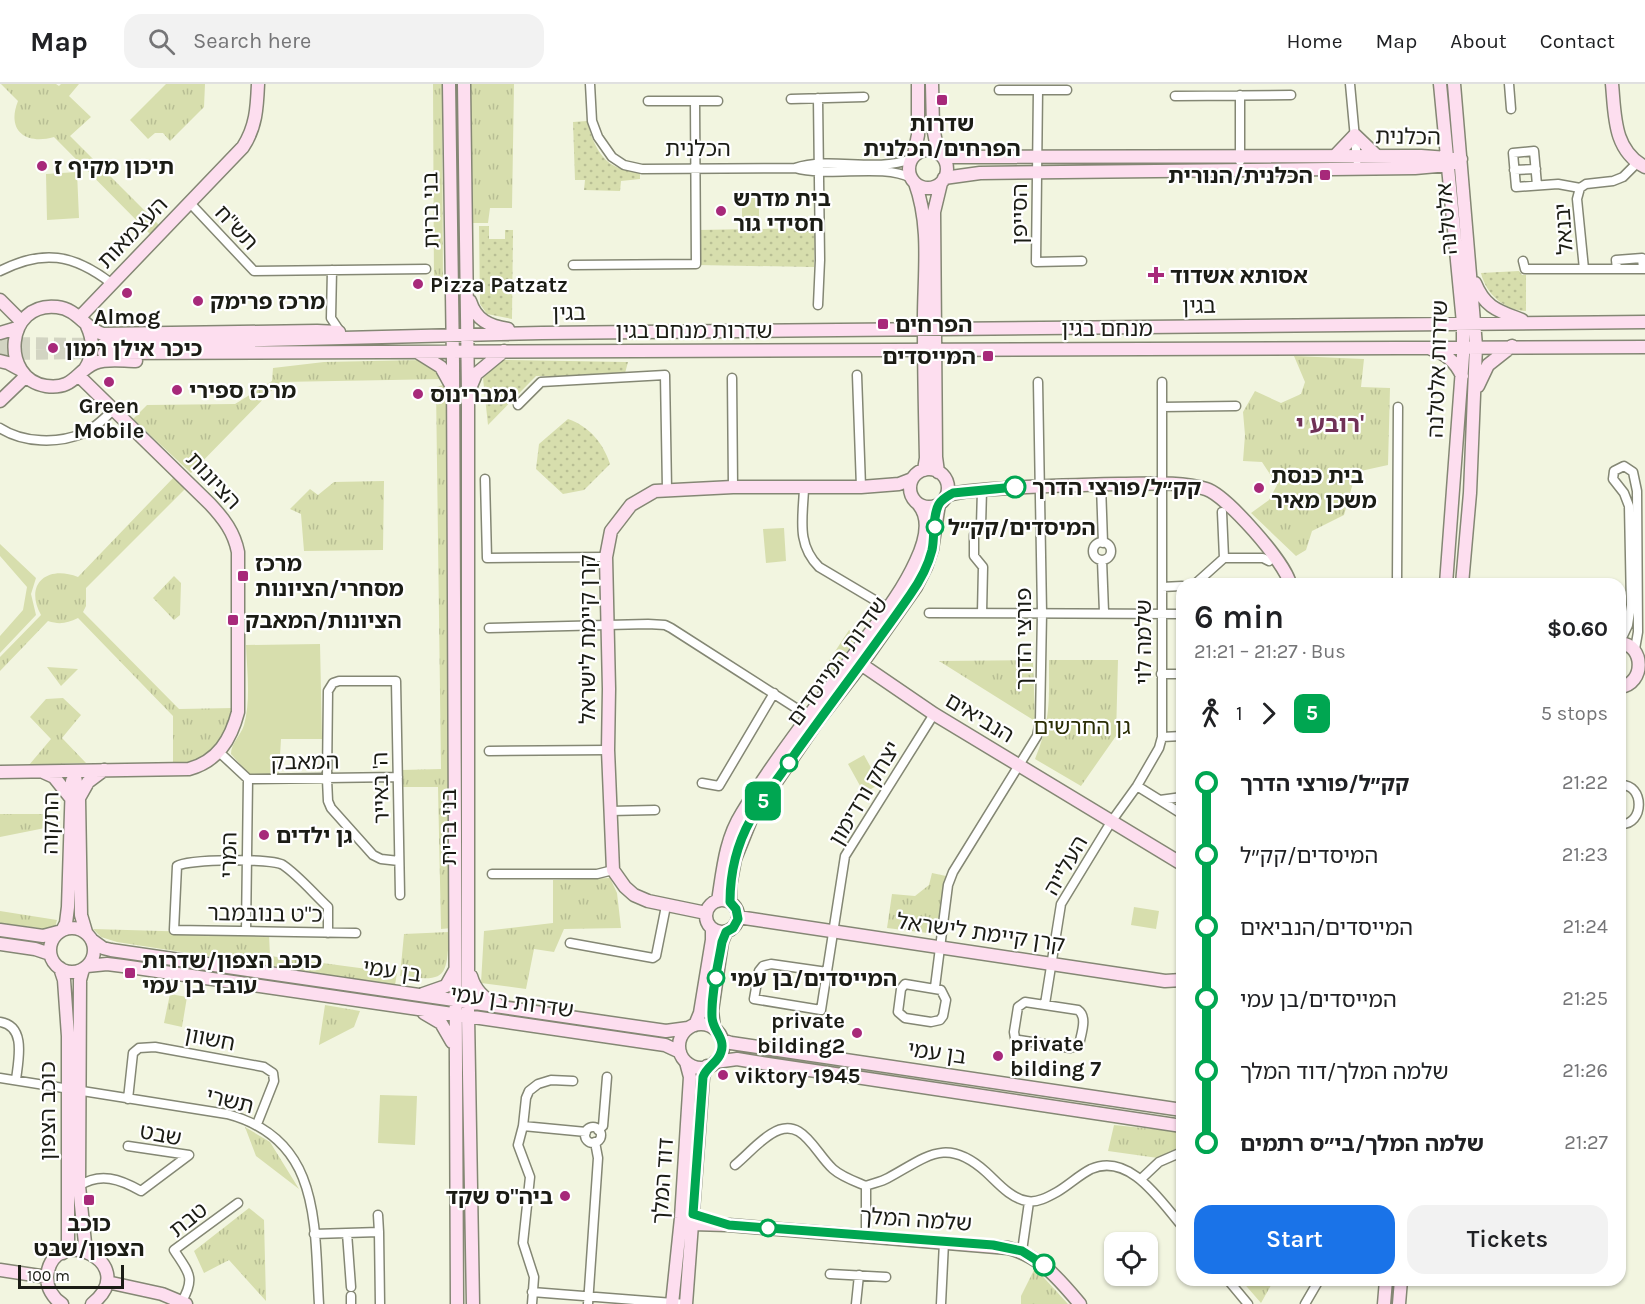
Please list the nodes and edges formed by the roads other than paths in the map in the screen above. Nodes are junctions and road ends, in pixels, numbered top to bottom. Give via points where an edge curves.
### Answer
1 (258, 84) edge
2 (449, 84) edge
3 (464, 84) edge
4 (590, 84) edge
5 (918, 84) edge
6 (932, 84) edge
7 (1350, 84) edge
8 (1440, 84) edge
9 (1454, 84) edge
10 (1509, 84) edge
11 (1612, 84) edge
12 (999, 90) dead end
13 (1038, 90) junction
14 (1067, 90) dead end
15 (1240, 95) junction
16 (1291, 95) dead end
17 (1175, 96) dead end
18 (864, 97) dead end
19 (818, 98) junction
20 (791, 99) dead end
21 (648, 101) dead end
22 (695, 101) junction
23 (718, 101) dead end
24 (1511, 109) dead end
25 (1443, 115) junction
26 (1355, 135) junction
27 (941, 155) junction
28 (1240, 156) junction
29 (1335, 156) junction
30 (1357, 156) junction
31 (1377, 156) junction
32 (1421, 156) junction
33 (913, 157) junction
34 (1037, 158) junction
35 (1461, 159) junction
36 (1448, 161) junction
37 (1641, 165) edge
38 (819, 168) junction
39 (1415, 168) junction
40 (1358, 169) junction
41 (1536, 169) junction
42 (695, 170) junction
43 (1514, 170) junction
44 (1240, 171) junction
45 (1037, 172) junction
46 (943, 180) junction
47 (913, 181) junction
48 (1537, 185) junction
49 (1580, 188) junction
50 (1450, 189) junction
51 (189, 203) junction
52 (1082, 261) dead end
53 (1523, 261) dead end
54 (573, 265) dead end
55 (426, 269) dead end
56 (1584, 269) junction
57 (1644, 269) edge
58 (332, 270) junction
59 (0, 271) edge
60 (1472, 275) junction
61 (111, 283) junction
62 (467, 291) junction
63 (452, 292) junction
64 (0, 300) edge
65 (818, 305) dead end
66 (331, 318) junction
67 (83, 321) junction
68 (1529, 322) junction
69 (1645, 322) edge
70 (1469, 323) junction
71 (19, 324) junction
72 (929, 329) junction
73 (317, 331) junction
74 (0, 333) edge
75 (341, 333) junction
76 (542, 333) junction
77 (468, 335) junction
78 (453, 336) junction
79 (370, 337) junction
80 (402, 337) junction
81 (1470, 346) junction
82 (1512, 346) junction
83 (1645, 346) edge
84 (1424, 347) junction
85 (453, 350) junction
86 (468, 350) junction
87 (341, 351) junction
88 (414, 351) junction
89 (504, 351) junction
90 (929, 351) junction
91 (0, 361) edge
92 (22, 373) junction
93 (82, 373) junction
94 (857, 375) dead end
95 (1462, 376) junction
96 (732, 378) dead end
97 (1038, 382) dead end
98 (1162, 382) dead end
99 (468, 393) junction
100 (453, 395) junction
101 (1475, 395) junction
102 (0, 401) edge
103 (518, 405) dead end
104 (1236, 406) dead end
105 (1162, 407) junction
106 (1398, 407) dead end
107 (114, 409) junction
108 (0, 428) edge
109 (924, 470) junction
110 (942, 476) junction
111 (485, 479) dead end
112 (912, 479) junction
113 (1101, 484) junction
114 (1162, 484) junction
115 (1040, 486) junction
116 (733, 487) junction
117 (861, 487) junction
118 (1006, 487) junction
119 (804, 488) junction
120 (667, 489) junction
121 (981, 490) junction
122 (943, 500) junction
123 (916, 501) junction
124 (1222, 512) dead end
125 (606, 557) junction
126 (1224, 558) junction
127 (1266, 559) dead end
128 (1202, 578) edge
129 (1288, 578) edge
130 (1397, 578) edge
131 (1446, 578) edge
132 (1463, 578) edge
133 (1176, 586) edge
134 (1162, 587) junction
135 (888, 608) junction
136 (1104, 612) junction
137 (929, 613) dead end
138 (982, 613) junction
139 (1042, 613) junction
140 (1161, 613) junction
141 (1176, 614) edge
142 (608, 625) junction
143 (489, 628) dead end
144 (1626, 630) edge
145 (1626, 644) edge
146 (873, 648) junction
147 (1635, 649) junction
148 (856, 662) junction
149 (1644, 666) edge
150 (1161, 674) junction
151 (1176, 674) edge
152 (884, 681) junction
153 (1640, 681) edge
154 (774, 693) junction
155 (934, 714) junction
156 (813, 719) junction
157 (1176, 736) edge
158 (1162, 737) junction
159 (608, 750) junction
160 (489, 751) dead end
161 (219, 752) junction
162 (1019, 765) junction
163 (104, 770) junction
164 (74, 771) junction
165 (0, 772) edge
166 (40, 772) junction
167 (398, 777) junction
168 (248, 779) junction
169 (327, 779) junction
170 (702, 783) dead end
171 (1137, 786) junction
172 (1626, 786) edge
173 (74, 798) junction
174 (1176, 798) edge
175 (1644, 798) edge
176 (1159, 800) junction
177 (656, 810) dead end
178 (1176, 810) edge
179 (610, 811) junction
180 (1643, 814) edge
181 (1111, 822) junction
182 (1626, 824) edge
183 (245, 860) junction
184 (1176, 860) edge
185 (399, 861) junction
186 (613, 870) junction
187 (492, 874) dead end
188 (400, 895) dead end
189 (724, 902) junction
190 (666, 906) junction
191 (706, 913) junction
192 (738, 917) junction
193 (712, 929) junction
194 (0, 930) edge
195 (60, 931) junction
196 (246, 931) junction
197 (726, 932) junction
198 (833, 932) junction
199 (328, 933) junction
200 (356, 933) dead end
201 (89, 936) junction
202 (570, 943) dead end
203 (0, 944) edge
204 (940, 948) junction
205 (50, 954) junction
206 (1051, 963) junction
207 (85, 968) junction
208 (60, 969) junction
209 (455, 969) junction
210 (469, 970) junction
211 (826, 972) junction
212 (1176, 980) edge
213 (934, 987) junction
214 (420, 995) junction
215 (456, 1000) junction
216 (469, 1002) junction
217 (1045, 1004) junction
218 (408, 1008) junction
219 (509, 1008) junction
220 (454, 1014) junction
221 (468, 1016) junction
222 (501, 1021) junction
223 (0, 1022) edge
224 (692, 1026) junction
225 (714, 1028) junction
226 (722, 1040) junction
227 (470, 1049) junction
228 (455, 1051) junction
229 (683, 1057) junction
230 (711, 1064) junction
231 (607, 1077) dead end
232 (0, 1078) edge
233 (16, 1080) junction
234 (573, 1081) dead end
235 (74, 1090) junction
236 (128, 1099) junction
237 (1176, 1109) edge
238 (257, 1124) junction
239 (1176, 1125) edge
240 (523, 1126) junction
241 (598, 1130) junction
242 (586, 1132) junction
243 (595, 1142) junction
244 (128, 1146) dead end
245 (1176, 1155) edge
246 (79, 1158) junction
247 (735, 1165) dead end
248 (91, 1178) junction
249 (1141, 1179) junction
250 (79, 1186) junction
251 (866, 1186) junction
252 (1029, 1202) junction
253 (238, 1203) dead end
254 (378, 1215) dead end
255 (689, 1219) junction
256 (1176, 1219) edge
257 (347, 1233) junction
258 (379, 1233) junction
259 (314, 1234) junction
260 (866, 1236) junction
261 (944, 1242) junction
262 (87, 1251) junction
263 (1022, 1251) junction
264 (63, 1253) junction
265 (0, 1270) edge
266 (830, 1274) dead end
267 (859, 1275) junction
268 (48, 1277) junction
269 (886, 1277) dead end
270 (106, 1282) junction
271 (1233, 1286) edge
272 (1316, 1286) edge
273 (1386, 1286) edge
274 (1400, 1286) edge
275 (532, 1292) junction
276 (351, 1296) edge
277 (589, 1300) edge
278 (184, 1303) edge
279 (672, 1303) edge
280 (62, 1304) edge
281 (92, 1304) edge
282 (319, 1304) edge
283 (380, 1304) edge
284 (458, 1304) edge
285 (473, 1304) edge
286 (532, 1304) edge
287 (686, 1304) edge
288 (856, 1304) edge
289 (941, 1304) edge
290 (1080, 1304) edge
291 (1248, 1304) edge
292 (1305, 1304) edge
293 (1384, 1304) edge
294 (1399, 1304) edge

1 - 51 main road, העצמאות via 255,121 247,142
2 - 63 main road, בני ברית
3 - 62 main road, בני ברית
4 - 42 street, הכלנית via 592,121 607,152 617,161 631,168
5 - 33 main road via 918,135
6 - 27 main road via 933,127
7 - 26 street
8 - 25 main road, שדרות אלטלנה
9 - 35 main road
10 - 24 street
11 - 37 main road via 1620,141
12 - 13 street
13 - 14 street
13 - 34 street, הסייפן
15 - 16 street
15 - 17 street
15 - 28 street
18 - 19 street
19 - 20 street
19 - 38 street
21 - 22 street
22 - 23 street
22 - 42 street
25 - 32 main road via 1436,144
25 - 36 main road, שדרות אלטלנה
26 - 29 main road
26 - 30 street
26 - 31 main road
27 - 33 main road via 928,150
27 - 34 main road, הכלנית
27 - 46 main road via 947,167
28 - 29 main road, הכלנית
28 - 34 main road, הכלנית
28 - 44 street
29 - 30 main road, הכלנית
30 - 31 main road, הכלנית
30 - 40 street
31 - 32 main road, הכלנית
32 - 36 main road, הכלנית
33 - 38 street, הכלנית via 890,164
33 - 47 main road via 909,169
34 - 45 street, הסייפן
35 - 36 main road, הכלנית
35 - 60 main road, אלטלנה
36 - 39 main road, הכלנית
36 - 50 main road, שדרות אלטלנה
37 - 49 street via 1620,179
38 - 42 street, הכלנית
38 - 47 street, הכלנית via 895,173
38 - 65 street
39 - 40 main road, הכלנית
39 - 50 main road via 1439,175
40 - 44 main road, הכלנית
41 - 43 street
41 - 43 street via 1534,151 1513,153
41 - 48 street
42 - 54 street via 696,264
43 - 48 street via 1516,188
44 - 45 main road, הכלנית
45 - 46 main road, הכלנית via 967,173
45 - 52 street, הסייפן via 1036,262
46 - 47 main road via 930,188
46 - 72 main road via 934,212
47 - 72 main road via 920,197 924,227
48 - 49 street
49 - 56 street, יבנאל via 1577,199
50 - 70 main road, שדרות אלטלנה
51 - 58 street, תש"ח via 254,271
51 - 61 main road, העצמאות
53 - 56 street via 1525,269
55 - 58 street, תש"ח
56 - 57 street
58 - 66 street
59 - 61 street via 49,256 84,265
60 - 68 main road via 1489,306
60 - 70 main road, שדרות אלטלנה
61 - 67 main road, העצמאות
62 - 76 main road via 474,312 484,322
62 - 77 main road, בני ברית
63 - 78 main road, בני ברית
63 - 80 main road via 449,314 440,327
64 - 71 main road
66 - 73 street
66 - 75 street
67 - 71 main road via 69,310 50,306 31,312
67 - 73 main road via 93,331 104,334
67 - 93 main road via 93,348
68 - 69 main road
68 - 70 main road
70 - 72 main road, בגין
70 - 81 main road, שדרות אלטלנה
71 - 74 main road
71 - 92 main road via 12,349
72 - 76 main road, בגין
72 - 90 main road
73 - 75 main road
75 - 79 main road
76 - 77 main road, בגין
77 - 78 main road
77 - 86 main road, בני ברית
78 - 80 main road
78 - 85 main road, בני ברית
79 - 80 main road
79 - 87 main road via 104,348
81 - 82 main road
81 - 84 main road
81 - 95 main road, שדרות אלטלנה
81 - 101 main road, שדרות אלטלנה
82 - 83 main road
82 - 101 main road via 1488,365
84 - 90 main road, מנחם בגין
84 - 95 main road via 1451,360
85 - 86 main road, שדרות מנחם בגין
85 - 88 main road
85 - 100 main road, בני ברית
86 - 89 main road, שדרות מנחם בגין
86 - 99 main road, בני ברית
87 - 88 main road
87 - 93 main road via 285,358 105,361
88 - 100 main road via 441,367 450,380
89 - 90 main road, שדרות מנחם בגין
89 - 99 main road via 476,374
90 - 109 main road
90 - 110 main road via 936,457
91 - 92 main road
92 - 93 main road via 35,383 50,387 66,384
92 - 102 main road
93 - 107 main road, הציונות
94 - 117 street
95 - 131 main road, שדרות אלטלנה
96 - 116 street
97 - 115 street, פורצי הדרך
98 - 105 street, שלמה לוי
99 - 210 main road, בני ברית
100 - 209 main road, בני ברית
101 - 132 main road, שדרות אלטלנה
103 - 120 street via 541,382 665,375
104 - 105 street
105 - 114 street, שלמה לוי
106 - 130 street
107 - 108 street via 85,433 59,440 27,438
107 - 161 main road, הציונות via 224,518 234,538 238,552 238,712 233,731
109 - 110 main road via 931,469
109 - 112 main road
110 - 118 main road
110 - 122 main road via 948,489
111 - 125 street via 487,558
112 - 117 main road, קרן קיימת לישראל
112 - 123 main road via 910,487
113 - 114 main road
113 - 115 main road
113 - 136 street via 1103,543 1109,545 1111,554 1102,560
114 - 129 main road via 1207,489 1218,496 1275,555
114 - 134 street, שלמה לוי
115 - 118 main road
115 - 139 street, פורצי הדרך
116 - 119 main road, קרן קיימת לישראל
116 - 120 main road, קרן קיימת לישראל
117 - 119 main road, קרן קיימת לישראל
117 - 123 main road, קרן קיימת לישראל via 900,492
118 - 121 main road
119 - 135 street via 803,543 810,559
120 - 125 main road, קרן קיימת לישראל via 644,496 626,510 611,531
121 - 122 main road via 964,491
121 - 138 street via 981,526 975,535 974,556 983,567
122 - 123 main road via 930,507
122 - 146 main road, שדרות המייסדים via 926,567
123 - 135 main road, שדרות המייסדים via 925,514 924,538 906,582
124 - 126 street
125 - 142 main road, קרן קיימת לישראל
126 - 127 street
126 - 128 street
133 - 134 street
134 - 140 street, שלמה לוי
135 - 148 main road, שדרות המייסדים
136 - 139 street
136 - 140 street
137 - 138 street
138 - 139 street
139 - 162 street, פורצי הדרך via 1040,721 1037,736
140 - 141 street
140 - 150 street, שלמה לוי
142 - 143 street
142 - 154 street via 665,625
142 - 159 main road, קרן קיימת לישראל
144 - 147 street via 1631,605 1629,506 1613,479 1614,471 1624,466 1633,472 1637,491
145 - 147 main road
146 - 148 main road, שדרות המייסדים
146 - 152 main road
147 - 149 main road
148 - 152 main road, הנביאים
148 - 156 main road, שדרות המייסדים
149 - 153 main road
150 - 151 street
150 - 158 street, שלמה לוי
152 - 155 main road, הנביאים
154 - 156 street
154 - 170 street via 719,786
155 - 162 main road, הנביאים
155 - 198 street, יצחק ורדימון via 845,856
156 - 189 main road, שדרות המייסדים via 731,832 726,851
157 - 158 street
158 - 171 street, שלמה לוי
159 - 160 street
159 - 179 main road, קרן קיימת לישראל
161 - 163 main road, הציונות via 189,769
161 - 168 street
162 - 181 main road, הנביאים
162 - 204 street, פורצי הדרך via 952,872
163 - 164 main road, הציונות
163 - 173 main road
164 - 166 main road, הציונות
164 - 173 main road, התקוה
165 - 166 main road, הציונות
166 - 173 main road via 54,777
167 - 169 street, המאבק
167 - 169 street, ה' באייר via 396,681 339,681 328,691
167 - 185 street, ה' באייר
168 - 169 street, המאבק
168 - 183 street, המרי
169 - 185 street via 333,813 373,855
171 - 176 street
171 - 181 street, שלמה לוי
172 - 175 street via 1635,788
173 - 195 main road, התקוה via 68,907 66,923
173 - 201 main road, התקוה via 81,915
174 - 176 street
175 - 180 street
176 - 178 street
177 - 179 street
179 - 186 main road, קרן קיימת לישראל
180 - 182 street
181 - 184 main road, הנביאים
181 - 206 street, העלייה via 1061,904
183 - 196 street, המרי
183 - 196 street, כ"ט בנובמבר via 182,862 177,866 174,930
183 - 199 street via 282,864 328,907
185 - 188 street, ה' באייר
186 - 187 street
186 - 190 main road via 634,895
189 - 191 main road via 710,905
189 - 192 main road via 736,909
190 - 191 main road
190 - 202 street via 653,958
191 - 193 main road
192 - 197 main road via 735,926
192 - 198 main road, קרן קיימת לישראל
193 - 197 main road
193 - 224 main road via 700,1013
194 - 195 main road via 43,936
195 - 201 main road via 75,927
195 - 205 main road via 51,942
196 - 199 street, כ"ט בנובמבר
197 - 225 main road via 712,1011
198 - 204 main road, קרן קיימת לישראל
198 - 211 street, יצחק ורדימון
199 - 200 street, כ"ט בנובמבר
201 - 207 main road via 94,954
201 - 214 main road, בן עמי via 111,950
203 - 205 main road
204 - 206 main road, קרן קיימת לישראל
204 - 213 street, פורצי הדרך
205 - 208 main road
206 - 212 main road, קרן קיימת לישראל
206 - 217 street, העלייה
207 - 208 main road via 71,972
207 - 218 main road, שדרות בן עמי via 115,965
207 - 235 main road, כוכב הצפון via 80,980
208 - 235 main road, כוכב הצפון
209 - 214 main road via 446,986
209 - 215 main road, בני ברית
210 - 216 main road, בני ברית
210 - 219 main road via 477,991 491,1002
211 - 211 street, יצחק ורדימון via 821,1010 753,999 763,966
213 - 213 street via 941,990 946,1000 940,1020 905,1018 898,1012 902,986
214 - 215 main road, בן עמי
215 - 216 main road, בן עמי
215 - 220 main road, בני ברית
216 - 219 main road, בן עמי
216 - 221 main road, בני ברית
217 - 217 street via 1082,1012 1079,1045 1070,1048 1015,1038 1018,1007 1025,1002
218 - 220 main road, שדרות בן עמי
218 - 228 main road via 441,1023
219 - 224 main road, בן עמי via 666,1031
220 - 221 main road, שדרות בן עמי
220 - 228 main road, בני ברית
221 - 222 main road, שדרות בן עמי
221 - 227 main road, בני ברית
222 - 227 main road via 481,1027
222 - 229 main road, שדרות בן עמי via 665,1045
223 - 233 street via 11,1025 18,1038
224 - 225 main road via 705,1024
224 - 229 main road via 680,1042
225 - 226 main road
226 - 230 main road via 722,1049
226 - 237 main road, בן עמי
227 - 285 main road, בני ברית
228 - 284 main road, בני ברית
229 - 230 main road via 696,1067
229 - 255 main road, דוד המלך via 690,1077
230 - 239 main road via 749,1060
230 - 255 main road, דוד המלך via 703,1077
231 - 241 street via 603,1126
232 - 233 street, תשרי
233 - 235 street, תשרי
234 - 240 street via 551,1080 529,1091
235 - 236 street, תשרי
235 - 246 main road, כוכב הצפון
235 - 264 main road, כוכב הצפון via 68,1242
236 - 238 street, תשרי via 227,1114
236 - 238 street, חשוון via 134,1053 139,1048 211,1056 264,1067 273,1073 274,1081
238 - 259 street, תשרי via 279,1140 297,1164 312,1203
240 - 242 street
240 - 275 street via 518,1145 530,1177 523,1243 534,1277
241 - 242 street
241 - 243 street via 600,1137
242 - 243 street via 587,1140
243 - 277 street via 598,1158
244 - 248 street, שבט via 189,1155 141,1191 118,1179
245 - 249 street via 1160,1162
246 - 248 street
246 - 250 main road, כוכב הצפון
247 - 251 street via 771,1134 786,1128 805,1135 834,1169
248 - 250 street
249 - 252 street via 1124,1169 1099,1167 1049,1197
249 - 256 street
250 - 262 main road, כוכב הצפון
251 - 252 street via 926,1157 952,1153 972,1160 1007,1192
251 - 260 street
252 - 263 street
253 - 278 street, טבת via 174,1250 189,1275 191,1286
254 - 258 street
255 - 260 main road, שלמה המלך
255 - 279 main road, דוד המלך
255 - 287 main road, דוד המלך
257 - 258 street
257 - 259 street
257 - 276 street
258 - 283 street
259 - 282 street, תשרי
260 - 261 main road, שלמה המלך
261 - 263 main road, שלמה המלך
261 - 289 street
262 - 264 main road
262 - 270 main road via 102,1262
263 - 290 main road, שלמה המלך via 1044,1265
264 - 268 main road via 52,1263
265 - 268 main road
266 - 267 street
267 - 269 street
267 - 288 street
268 - 280 main road via 50,1291
270 - 278 main road
270 - 281 main road via 104,1291
271 - 291 street
272 - 292 street
273 - 293 main road
274 - 294 main road
275 - 277 street
275 - 286 street
277 - 279 street
279 - 287 street

